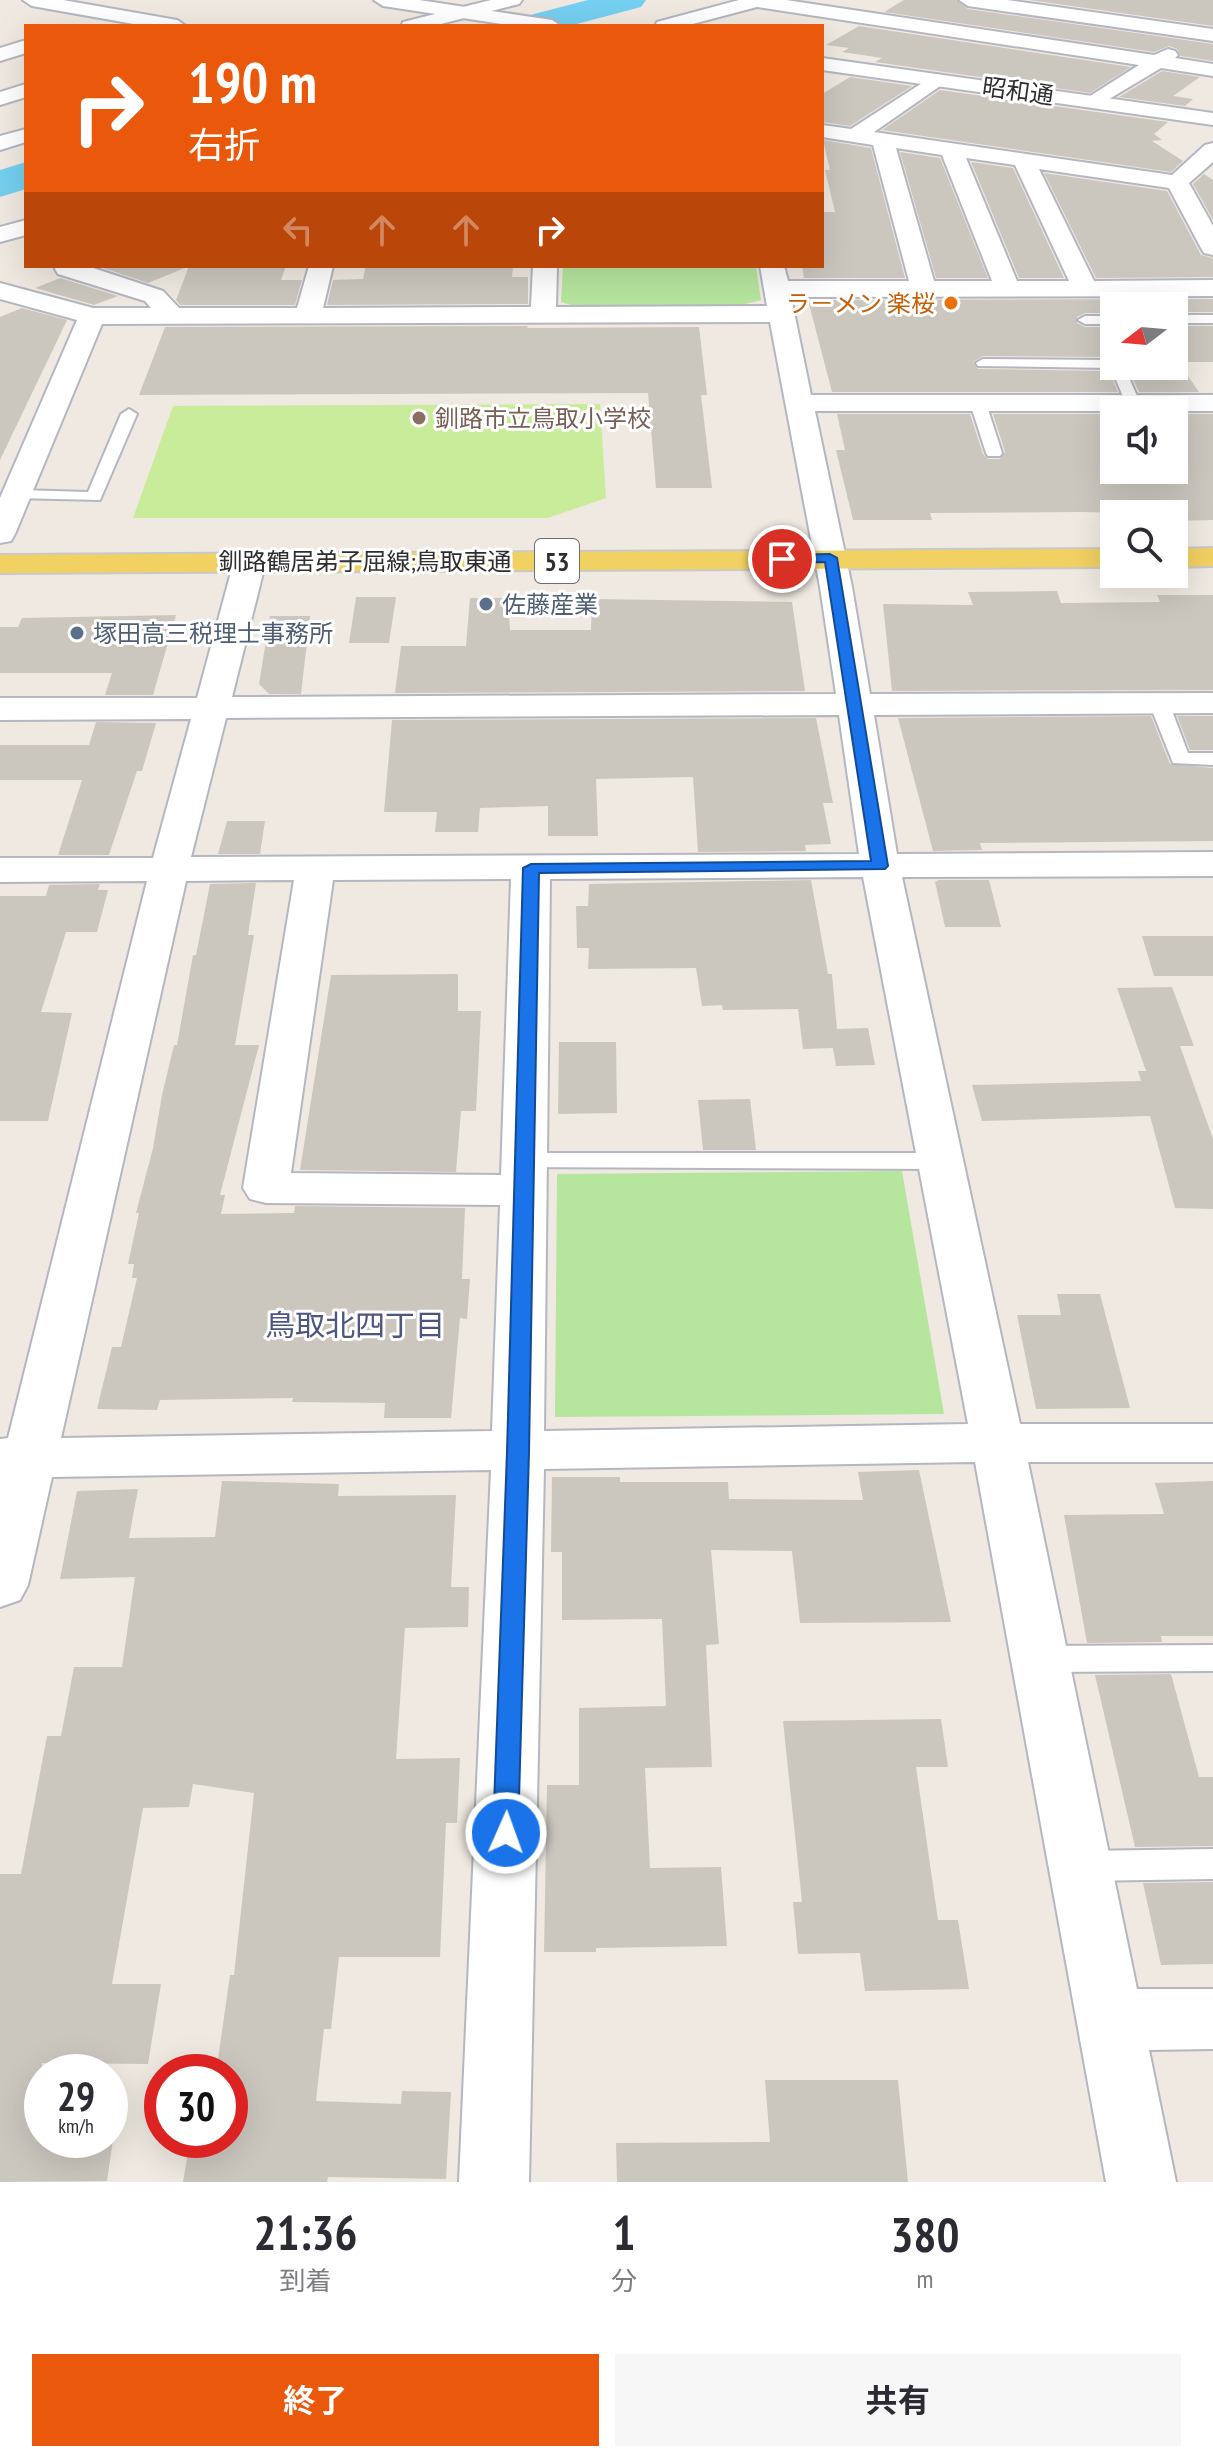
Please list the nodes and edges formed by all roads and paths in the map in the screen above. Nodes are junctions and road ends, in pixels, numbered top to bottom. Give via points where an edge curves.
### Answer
1 (32, 0) edge
2 (159, 0) edge
3 (383, 0) edge
4 (513, 0) edge
5 (968, 0) edge
6 (758, 1) edge
7 (471, 14) junction
8 (115, 15) junction
9 (90, 24) edge
10 (166, 24) edge
11 (420, 24) edge
12 (538, 24) edge
13 (672, 24) edge
14 (1209, 31) edge
15 (24, 47) edge
16 (0, 56) edge
17 (24, 61) edge
18 (1157, 62) junction
19 (824, 64) edge
20 (1213, 70) edge
21 (936, 80) junction
22 (24, 91) edge
23 (0, 99) edge
24 (1094, 102) junction
25 (1213, 119) edge
26 (824, 131) edge
27 (24, 136) edge
28 (854, 136) junction
29 (883, 140) junction
30 (0, 143) edge
31 (951, 149) junction
32 (1213, 150) edge
33 (1024, 160) junction
34 (1177, 182) junction
35 (24, 228) edge
36 (0, 235) edge
37 (1213, 248) edge
38 (70, 268) edge
39 (320, 268) edge
40 (545, 268) edge
41 (1213, 288) edge
42 (1008, 289) junction
43 (1085, 289) junction
44 (776, 290) edge
45 (924, 290) junction
46 (0, 291) edge
47 (308, 315) junction
48 (543, 315) junction
49 (92, 316) junction
50 (172, 316) junction
51 (1188, 319) edge
52 (1213, 319) edge
53 (1085, 320) dead end
54 (1100, 320) edge
55 (983, 363) dead end
56 (1100, 365) edge
57 (797, 403) junction
58 (978, 403) junction
59 (1100, 403) edge
60 (1188, 403) edge
61 (1213, 403) edge
62 (129, 414) dead end
63 (994, 453) dead end
64 (18, 495) junction
65 (0, 534) edge
66 (1213, 557) edge
67 (830, 558) junction
68 (1100, 558) edge
69 (1188, 558) edge
70 (250, 561) junction
71 (0, 564) edge
72 (854, 703) junction
73 (1159, 703) junction
74 (1213, 703) edge
75 (211, 708) junction
76 (0, 709) edge
77 (1213, 759) edge
78 (1213, 864) edge
79 (880, 866) junction
80 (531, 868) junction
81 (169, 869) junction
82 (0, 870) edge
83 (315, 870) junction
84 (941, 1161) junction
85 (524, 1176) junction
86 (999, 1443) junction
87 (1213, 1443) edge
88 (518, 1452) junction
89 (16, 1458) edge
90 (0, 1585) edge
91 (1213, 1658) edge
92 (1042, 1659) junction
93 (1213, 1864) edge
94 (1082, 1866) junction
95 (1213, 2019) edge
96 (1112, 2020) junction
97 (494, 2182) edge
98 (1141, 2182) edge

1 - 8 street
2 - 8 street
3 - 7 street
4 - 7 street
5 - 14 street
6 - 13 street
6 - 18 street
7 - 11 street
7 - 12 street
8 - 9 street
8 - 10 street
14 - 18 street
15 - 16 street
16 - 17 street
18 - 20 street
18 - 24 street
19 - 21 street, 昭和通
21 - 24 street, 昭和通
21 - 28 street
22 - 23 street
24 - 25 street, 昭和通
26 - 28 street
27 - 30 street
28 - 29 street
29 - 31 street
29 - 45 street
31 - 33 street
31 - 42 street
32 - 34 street
33 - 34 street
33 - 43 street
34 - 37 street
35 - 36 street
38 - 50 street via 154,296
39 - 47 street
40 - 48 street
41 - 43 street
42 - 43 street
42 - 45 street
44 - 45 street
44 - 48 street
44 - 57 street
46 - 49 street
47 - 48 street
47 - 50 street
49 - 50 street
49 - 64 street
51 - 52 lane
53 - 54 lane
55 - 56 lane
57 - 58 street
57 - 67 street
58 - 59 street
58 - 63 lane
60 - 61 street
62 - 64 lane via 94,497
64 - 65 street
66 - 69 main road
67 - 68 main road, 釧路鶴居弟子屈線;鳥取東通 / 53
67 - 70 main road, 釧路鶴居弟子屈線;鳥取東通 / 53
67 - 72 street
70 - 71 main road, 釧路鶴居弟子屈線;鳥取東通 / 53
70 - 75 street
72 - 73 street
72 - 75 street
72 - 79 street
73 - 74 street
73 - 77 lane via 1180,759
75 - 76 street
75 - 81 street
78 - 79 street
79 - 80 street
79 - 84 street
80 - 83 street
80 - 85 street
81 - 82 street
81 - 83 street
81 - 89 street
83 - 85 street via 266,1188
84 - 85 lane
84 - 86 street
85 - 88 street
86 - 87 street
86 - 88 street
86 - 92 street
88 - 89 street
88 - 97 street
89 - 90 street
91 - 92 lane
92 - 94 street
93 - 94 lane
94 - 96 street
95 - 96 street
96 - 98 street

